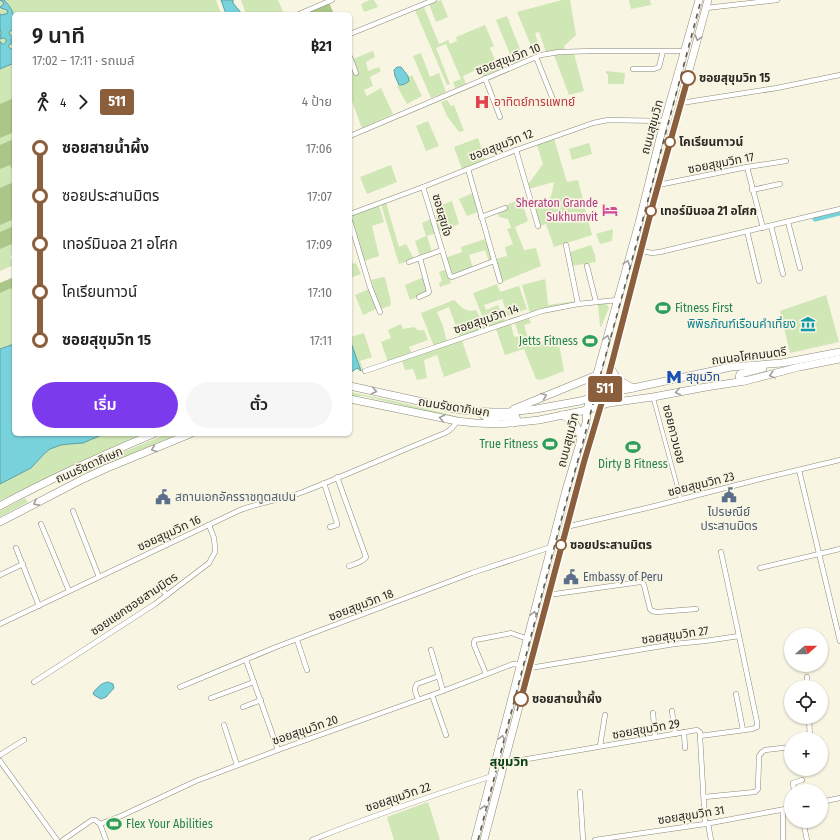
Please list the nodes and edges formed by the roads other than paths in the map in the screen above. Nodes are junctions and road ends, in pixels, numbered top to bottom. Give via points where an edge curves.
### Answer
1 (332, 0) edge
2 (434, 0) edge
3 (699, 0) edge
4 (708, 0) edge
5 (777, 0) edge
6 (706, 8) junction
7 (304, 12) edge
8 (352, 33) edge
9 (663, 51) junction
10 (685, 51) junction
11 (536, 57) junction
12 (352, 62) edge
13 (633, 69) dead end
14 (356, 73) dead end
15 (840, 75) edge
16 (485, 78) junction
17 (552, 97) dead end
18 (681, 103) junction
19 (500, 117) dead end
20 (665, 121) junction
21 (352, 135) edge
22 (516, 150) junction
23 (786, 161) dead end
24 (747, 168) junction
25 (468, 169) junction
26 (659, 184) junction
27 (780, 184) dead end
28 (423, 187) junction
29 (752, 190) junction
30 (505, 208) dead end
31 (840, 209) edge
32 (352, 213) edge
33 (481, 217) junction
34 (788, 222) junction
35 (538, 226) dead end
36 (771, 226) junction
37 (352, 228) edge
38 (763, 228) junction
39 (747, 231) junction
40 (566, 245) dead end
41 (442, 250) junction
42 (641, 251) junction
43 (420, 258) junction
44 (494, 261) junction
45 (409, 262) dead end
46 (587, 266) dead end
47 (800, 268) dead end
48 (783, 274) dead end
49 (500, 281) dead end
50 (759, 281) dead end
51 (419, 297) dead end
52 (617, 300) junction
53 (596, 302) junction
54 (578, 304) junction
55 (380, 312) dead end
56 (840, 352) edge
57 (840, 359) edge
58 (777, 364) junction
59 (611, 367) junction
60 (365, 371) dead end
61 (597, 375) junction
62 (744, 382) junction
63 (352, 386) edge
64 (632, 388) junction
65 (604, 394) junction
66 (654, 397) junction
67 (591, 398) junction
68 (352, 399) edge
69 (601, 405) junction
70 (587, 410) junction
71 (478, 412) junction
72 (508, 412) junction
73 (562, 415) junction
74 (457, 421) junction
75 (513, 423) junction
76 (148, 436) edge
77 (185, 436) edge
78 (581, 440) junction
79 (840, 460) edge
80 (799, 470) junction
81 (337, 477) junction
82 (324, 483) junction
83 (681, 500) junction
84 (0, 506) edge
85 (72, 510) dead end
86 (0, 522) edge
87 (41, 524) dead end
88 (209, 525) junction
89 (330, 527) dead end
90 (566, 527) junction
91 (551, 547) junction
92 (16, 548) dead end
93 (840, 549) edge
94 (721, 552) dead end
95 (820, 554) junction
96 (22, 564) junction
97 (349, 566) dead end
98 (760, 568) dead end
99 (0, 575) edge
100 (99, 577) junction
101 (160, 588) dead end
102 (69, 591) junction
103 (167, 595) junction
104 (548, 595) junction
105 (39, 606) junction
106 (696, 609) dead end
107 (0, 624) edge
108 (739, 636) junction
109 (528, 639) junction
110 (297, 640) junction
111 (840, 641) edge
112 (431, 650) dead end
113 (246, 660) junction
114 (521, 665) junction
115 (530, 668) junction
116 (307, 670) dead end
117 (486, 674) junction
118 (438, 676) junction
119 (807, 677) dead end
120 (807, 680) edge
121 (34, 682) dead end
122 (254, 682) junction
123 (180, 687) dead end
124 (443, 691) junction
125 (736, 694) dead end
126 (432, 695) junction
127 (212, 698) dead end
128 (418, 699) junction
129 (261, 700) junction
130 (243, 707) dead end
131 (672, 711) dead end
132 (653, 712) dead end
133 (605, 715) dead end
134 (224, 725) dead end
135 (743, 730) junction
136 (684, 732) junction
137 (675, 734) junction
138 (446, 736) dead end
139 (700, 736) junction
140 (655, 737) junction
141 (24, 740) dead end
142 (600, 746) junction
143 (685, 748) dead end
144 (784, 748) edge
145 (278, 750) junction
146 (0, 755) edge
147 (0, 761) edge
148 (504, 763) junction
149 (237, 765) junction
150 (492, 776) junction
151 (500, 778) junction
152 (802, 780) dead end
153 (793, 784) edge
154 (580, 792) dead end
155 (704, 797) junction
156 (840, 798) edge
157 (828, 801) edge
158 (783, 810) joint
159 (707, 823) junction
160 (100, 824) junction
161 (804, 828) edge
162 (57, 840) edge
163 (63, 840) edge
164 (106, 840) edge
165 (312, 840) edge
166 (475, 840) edge
167 (484, 840) edge
168 (583, 840) edge
169 (595, 840) edge
170 (711, 840) edge
171 (783, 840) edge
172 (807, 840) edge

1 - 7 street
2 - 8 street
3 - 10 main road, ถนนสุขุมวิท
4 - 6 main road, ถนนสุขุมวิท
5 - 6 street
6 -> 18 main road, ถนนสุขุมวิท
9 - 10 street, ซอยสุขุมวิท 10
9 - 11 street, ซอยสุขุมวิท 10 via 563,52
9 - 13 street via 659,67
10 - 20 main road, ถนนสุขุมวิท
11 - 16 street, ซอยสุขุมวิท 10
11 - 17 street
12 - 14 street
15 - 18 street
16 - 19 street
16 - 21 street, ซอยสุขุมวิท 10
18 - 26 main road, ถนนสุขุมวิท
20 - 22 street, ซอยสุขุมวิท 12 via 605,120
52 -> 20 main road, ถนนสุขุมวิท
22 - 25 street, ซอยสุขุมวิท 12
22 - 35 street
23 - 24 street, ซอยสุขุมวิท 17
24 - 26 street, ซอยสุขุมวิท 17
24 - 29 street
25 - 28 street, ซอยสุขุมวิท 12
25 - 33 street
26 - 42 main road, ถนนสุขุมวิท
27 - 29 street
28 - 32 street, ซอยสุขุมวิท 12
28 - 41 street, ซอยสุขใจ
29 - 38 street
30 - 33 street
31 - 34 street
33 - 44 street
34 - 36 street
34 - 47 street
36 - 38 street
36 - 48 street
37 - 55 street
38 - 39 street
39 - 42 street via 652,254
39 - 50 street
40 - 54 street
41 - 43 street, ซอยสุขใจ
41 - 44 street, ซอยสุขใจ via 452,277
42 - 59 main road, ถนนสุขุมวิท
43 - 45 street, ซอยสุขใจ
43 - 51 street via 429,292
44 - 49 street
46 - 53 street
52 - 53 street, ซอยสุขุมวิท 14
61 -> 52 main road, ถนนสุขุมวิท
53 - 54 street, ซอยสุขุมวิท 14
54 - 60 street, ซอยสุขุมวิท 14 via 542,311
56 - 58 main road, ถนนอโศกมนตรี
57 -> 62 main road, ถนนอโศกมนตรี
58 - 62 main road via 740,374 740,379
58 - 64 main road, ถนนอโศกมนตรี via 732,368
59 - 64 main road via 620,381
59 - 65 main road, ถนนสุขุมวิท
61 - 67 main road, ถนนสุขุมวิท
72 -> 61 main road
62 -> 66 main road, ถนนอโศกมนตรี
63 -> 71 main road, ถนนรัชดาภิเษก
64 - 65 main road, ถนนอโศกมนตรี
65 - 67 main road, ถนนอโศกมนตรี
65 - 69 main road, ถนนสุขุมวิท
66 - 69 main road, ถนนอโศกมนตรี
66 - 83 street, ซอยคาวบอย
67 - 70 main road, ถนนสุขุมวิท
67 - 72 main road, ถนนรัชดาภิเษก
74 -> 68 main road, ถนนรัชดาภิเษก
69 - 70 main road, ถนนรัชดาภิเษก
69 - 90 main road, ถนนสุขุมวิท
70 - 73 main road, ถนนรัชดาภิเษก
70 - 78 main road, ถนนสุขุมวิท
71 - 72 main road, ถนนรัชดาภิเษก
71 - 75 main road via 491,418 514,416 517,420
73 - 75 main road, ถนนรัชดาภิเษก
73 - 78 main road via 576,424
74 - 75 main road, ถนนรัชดาภิเษก via 475,424
74 - 81 street, ซอยสุขุมวิท 16 via 454,427 445,433
76 - 84 main road, ถนนรัชดาภิเษก via 60,475
77 -> 86 main road, ถนนรัชดาภิเษก via 88,476
78 - 91 main road, ถนนสุขุมวิท
79 - 80 street, ซอยสุขุมวิท 23
80 - 83 street, ซอยสุขุมวิท 23
80 - 95 street
81 - 82 street, ซอยสุขุมวิท 16
81 - 97 street via 366,557
82 - 88 street, ซอยสุขุมวิท 16 via 297,494 247,507
82 - 89 street via 337,523
83 - 90 street, ซอยสุขุมวิท 23
85 - 100 street
87 - 102 street
88 - 100 street, ซอยสุขุมวิท 16
88 - 103 street, ซอยแยกซอยสามมิตร via 214,538 215,552 209,563
90 - 104 main road, ถนนสุขุมวิท
109 -> 91 main road, ถนนสุขุมวิท
91 - 110 street, ซอยสุขุมวิท 18
92 - 96 street
93 - 95 street
94 - 108 street
95 - 98 street
95 - 111 street
96 - 99 street
96 - 105 street
100 - 102 street, ซอยสุขุมวิท 16
101 - 103 street
102 - 105 street, ซอยสุขุมวิท 16
103 - 121 street, ซอยแยกซอยสามมิตร
104 - 106 street via 642,582 652,611
104 - 115 main road, ถนนสุขุมวิท
105 - 107 street, ซอยสุขุมวิท 16
108 - 115 street, ซอยสุขุมวิท 27
108 - 135 street via 758,722 757,728
109 - 114 main road, ถนนสุขุมวิท
109 - 117 street via 507,634 475,640 474,645
110 - 113 street, ซอยสุขุมวิท 18
110 - 116 street
112 - 118 street
113 - 122 street
113 - 123 street, ซอยสุขุมวิท 18
114 - 115 main road
114 - 117 street, ซอยสุขุมวิท 20 via 513,664
150 -> 114 main road, ถนนสุขุมวิท
115 - 148 main road, ถนนสุขุมวิท
117 - 124 street, ซอยสุขุมวิท 20
118 - 124 street
118 - 128 street via 415,686
119 - 120 street
122 - 127 street
122 - 129 street
124 - 126 street, ซอยสุขุมวิท 20
125 - 135 street
126 - 128 street, ซอยสุขุมวิท 20
126 - 138 street
128 - 145 street, ซอยสุขุมวิท 20
129 - 130 street
129 - 145 street
131 - 137 street
132 - 140 street
133 - 142 street
134 - 149 street
135 - 139 street
136 - 137 street, ซอยสุขุมวิท 29
136 - 139 street, ซอยสุขุมวิท 29 via 697,730
136 - 143 street
137 - 140 street, ซอยสุขุมวิท 29
139 - 155 street
140 - 142 street, ซอยสุขุมวิท 29
141 - 146 street
142 - 148 street, ซอยสุขุมวิท 29
144 - 155 street via 765,750 759,756 758,789 755,792
145 - 149 street, ซอยสุขุมวิท 20
147 - 162 street
148 - 151 main road, ถนนสุขุมวิท
149 - 160 street, ซอยสุขุมวิท 20
150 - 151 main road
150 - 165 street, ซอยสุขุมวิท 22
166 -> 150 main road, ถนนสุขุมวิท
151 - 167 main road, ถนนสุขุมวิท
152 - 153 street
154 - 168 street
155 - 159 street
156 - 157 street
158 - 159 street, ซอยสุขุมวิท 31
158 - 171 street
159 - 169 street, ซอยสุขุมวิท 31
159 - 170 street
160 - 163 street, ซอยสุขุมวิท 20 via 92,820
160 - 164 street
161 - 172 street

